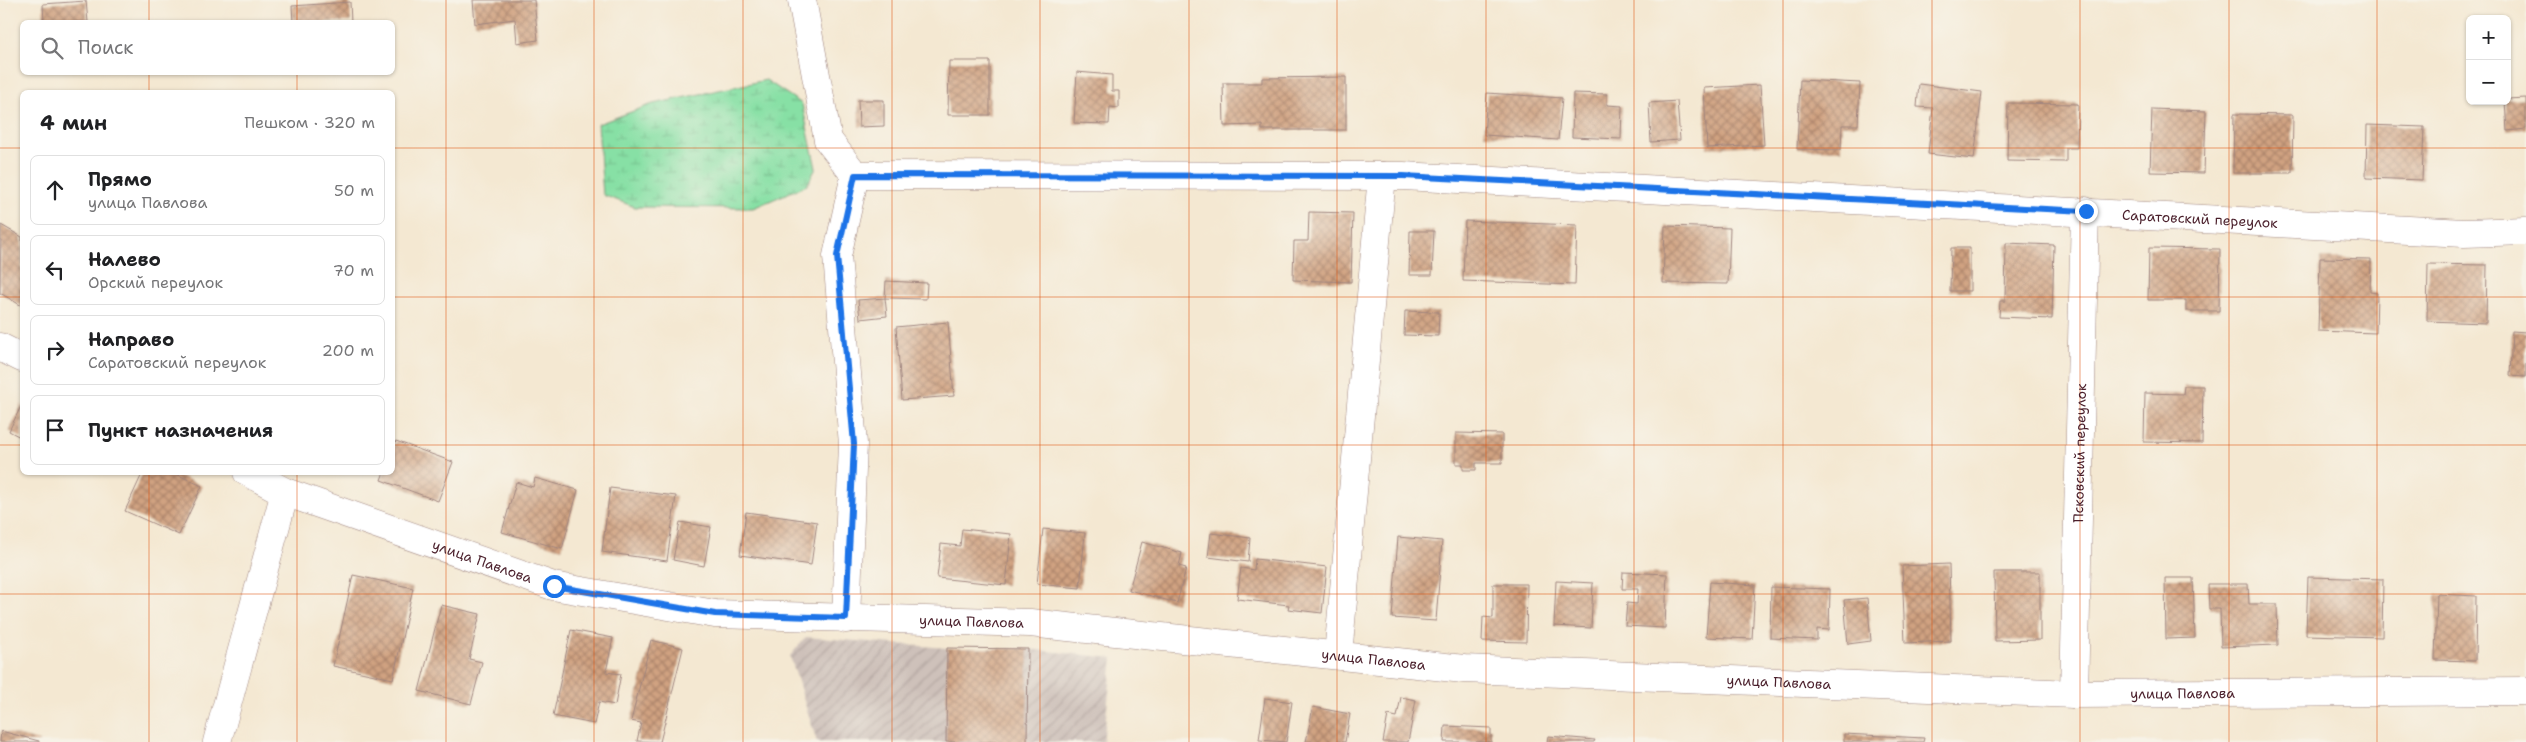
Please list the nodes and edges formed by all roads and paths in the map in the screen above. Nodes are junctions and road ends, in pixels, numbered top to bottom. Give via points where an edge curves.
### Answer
1 (802, 0) edge
2 (855, 175) junction
3 (1382, 176) junction
4 (2086, 211) junction
5 (2526, 231) edge
6 (0, 347) edge
7 (20, 357) edge
8 (253, 475) edge
9 (286, 492) junction
10 (846, 618) junction
11 (1338, 655) junction
12 (2526, 691) edge
13 (2074, 694) junction
14 (217, 742) edge

1 - 2 street via 828,140
2 - 3 street, Саратовский переулок
2 - 10 street via 837,256 854,444
3 - 4 street, Саратовский переулок
3 - 11 street
4 - 5 street, Саратовский переулок via 2464,233
4 - 13 street, Псковский переулок
6 - 7 street
8 - 9 street, улица Павлова
9 - 10 street, улица Павлова via 554,586 715,614
9 - 14 street
10 - 11 street, улица Павлова via 1030,623
11 - 13 street, улица Павлова via 1464,668
12 - 13 street, улица Павлова

